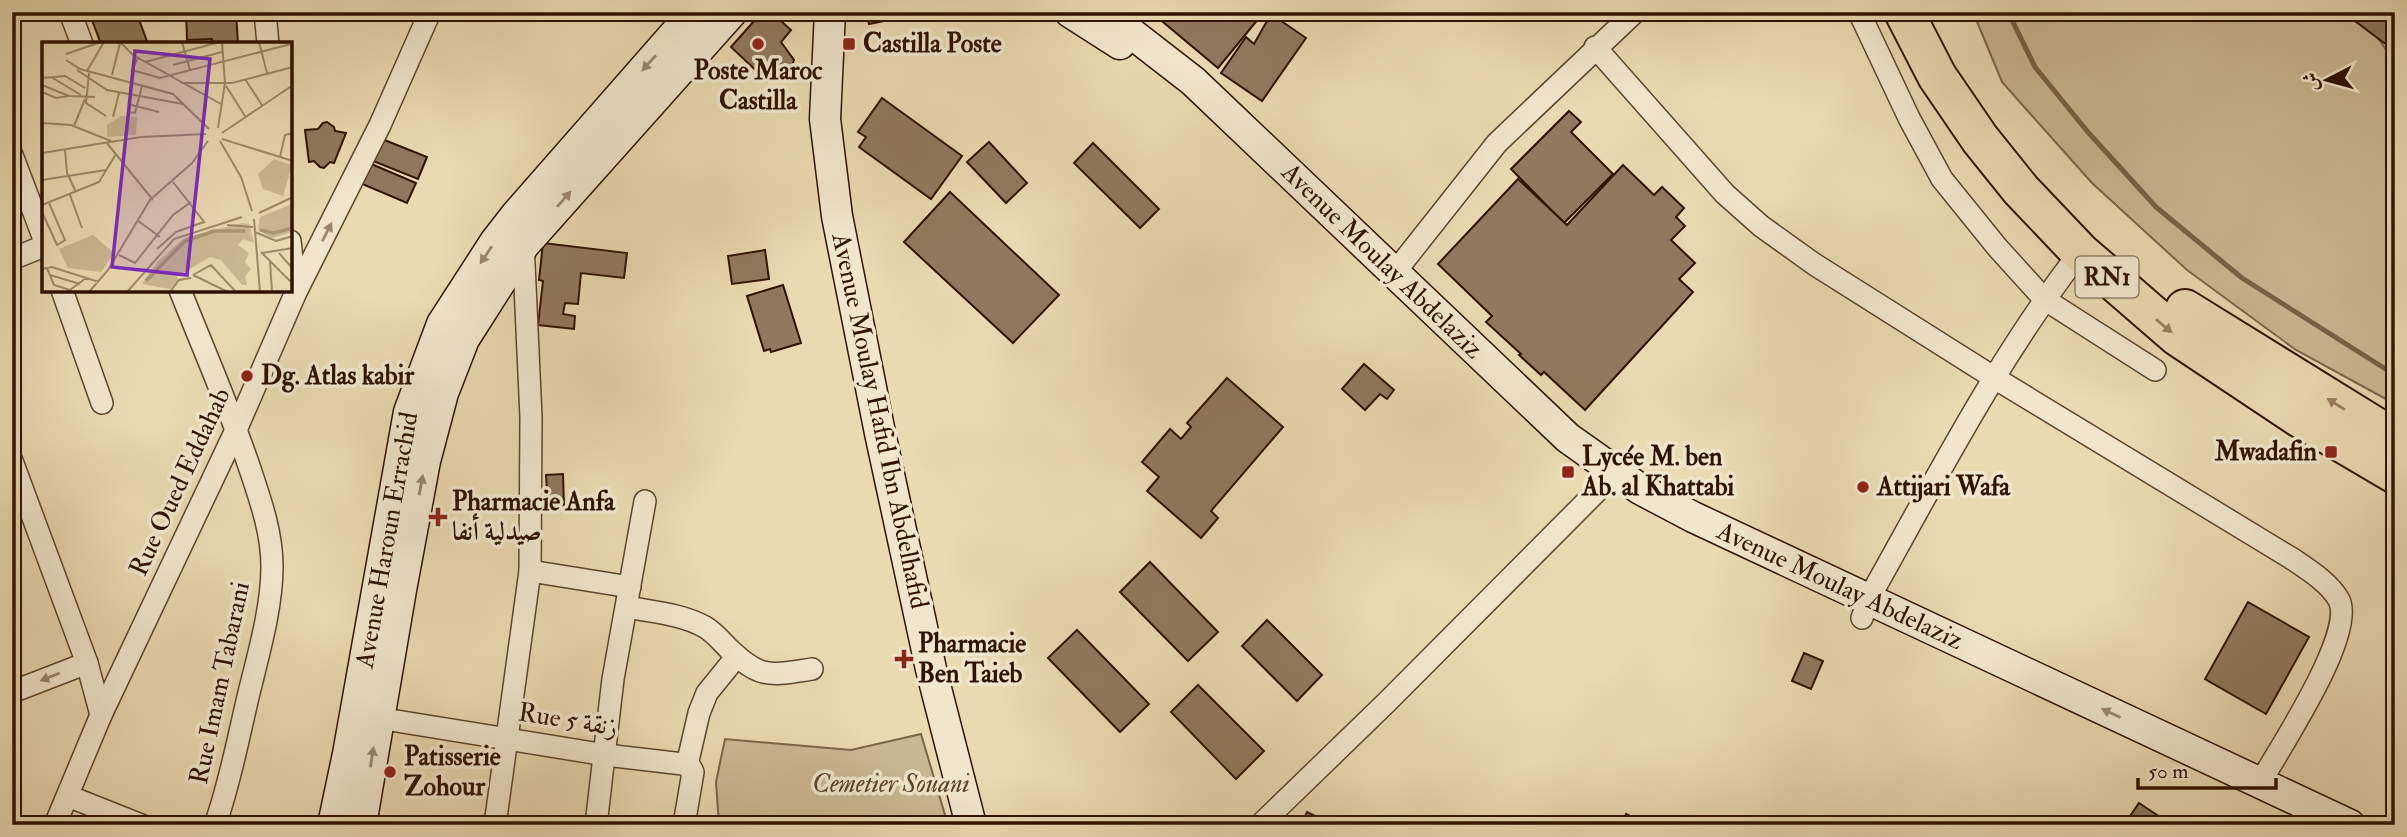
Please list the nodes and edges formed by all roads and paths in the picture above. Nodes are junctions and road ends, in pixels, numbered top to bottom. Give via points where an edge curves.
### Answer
1 (70, 12) edge
2 (265, 12) edge
3 (430, 12) edge
4 (694, 12) edge
5 (732, 12) edge
6 (830, 12) edge
7 (1070, 12) edge
8 (1104, 12) edge
9 (1635, 12) edge
10 (1860, 12) edge
11 (1904, 12) edge
12 (1934, 12) edge
13 (81, 42) edge
14 (268, 42) edge
15 (1595, 47) junction
16 (12, 155) edge
17 (516, 215) junction
18 (42, 234) edge
19 (524, 245) junction
20 (42, 247) edge
21 (2080, 252) junction
22 (1366, 256) junction
23 (12, 259) edge
24 (292, 259) edge
25 (1395, 272) junction
26 (63, 292) edge
27 (181, 292) edge
28 (296, 292) junction
29 (2044, 299) junction
30 (2155, 370) dead end
31 (1993, 377) junction
32 (102, 403) dead end
33 (236, 430) junction
34 (2395, 439) edge
35 (12, 462) edge
36 (2395, 474) edge
37 (1609, 479) junction
38 (645, 501) dead end
39 (530, 571) junction
40 (629, 597) junction
41 (1865, 609) junction
42 (737, 656) junction
43 (87, 663) junction
44 (812, 669) dead end
45 (12, 692) edge
46 (101, 715) junction
47 (378, 718) junction
48 (507, 739) junction
49 (606, 755) junction
50 (687, 765) junction
51 (2260, 783) junction
52 (68, 796) junction
53 (137, 824) edge
54 (55, 825) edge
55 (215, 825) edge
56 (333, 825) edge
57 (361, 825) edge
58 (495, 825) edge
59 (596, 825) edge
60 (684, 825) edge
61 (971, 825) edge
62 (1260, 825) edge
63 (2307, 825) edge
64 (2350, 825) edge

1 - 13 street
2 - 14 street
28 -> 3 street, Rue Oued Eddahab via 380,125
4 -> 17 main road, Avenue Haroun Errachid
19 -> 5 main road, Avenue Haroun Errachid
6 - 61 main road, Avenue Moulay Hafid Ibn Abdelhafid via 825,119 837,216 931,669
7 - 22 main road, Avenue Moulay Abdelaziz via 1133,54 1196,105
8 - 22 main road, Avenue Moulay Abdelaziz via 1193,81
9 - 15 street
10 - 29 street via 1942,178
11 - 21 highway, RN1 via 1937,76 1980,139
34 -> 12 highway, RN1 via 2193,315 2088,230 1998,124 1959,64
15 - 25 street via 1497,143
15 - 31 street via 1726,194 1761,226
16 - 18 street
17 - 19 street
17 -> 56 main road, Avenue Haroun Errachid via 442,324 409,412
19 - 39 street via 531,417
47 -> 19 main road, Avenue Haroun Errachid via 425,461 443,393 464,339
20 - 23 street
21 - 29 street
21 -> 36 highway, RN1 via 2177,336
22 - 25 main road, Avenue Moulay Abdelaziz
22 - 37 main road, Avenue Moulay Abdelaziz via 1524,424 1555,451
24 - 28 street
25 - 37 main road, Avenue Moulay Abdelaziz
26 - 32 street
27 - 33 street, Rue Imam Tabarani
28 - 33 street, Rue Oued Eddahab
29 - 30 street
29 - 31 street
31 - 41 street
31 - 51 street via 2291,558 2340,602 2342,614 2323,673
33 - 46 street, Rue Oued Eddahab
33 - 55 street, Rue Imam Tabarani via 257,489 272,566 256,664
35 - 43 street
37 - 41 main road, Avenue Moulay Abdelaziz via 1653,514 1713,535
37 - 62 street
38 - 40 street
39 - 40 street
39 - 48 street
40 - 42 street via 693,621
40 - 49 street via 613,679
51 -> 41 main road, Avenue Moulay Abdelaziz
41 - 63 main road, Avenue Moulay Abdelaziz via 1930,652
42 - 44 street via 763,674
42 - 50 street via 706,693
43 -> 45 street
43 - 46 street
46 - 52 street, Rue Oued Eddahab
47 - 48 street, Rue 5 زنقة
57 -> 47 main road, Avenue Haroun Errachid
48 - 49 street, Rue 5 زنقة
48 - 58 street
49 - 50 street, Rue 5 زنقة
49 - 59 street
50 - 60 street via 694,778
51 - 64 main road, Avenue Moulay Abdelaziz
52 - 53 street
52 - 54 street, Rue Oued Eddahab

